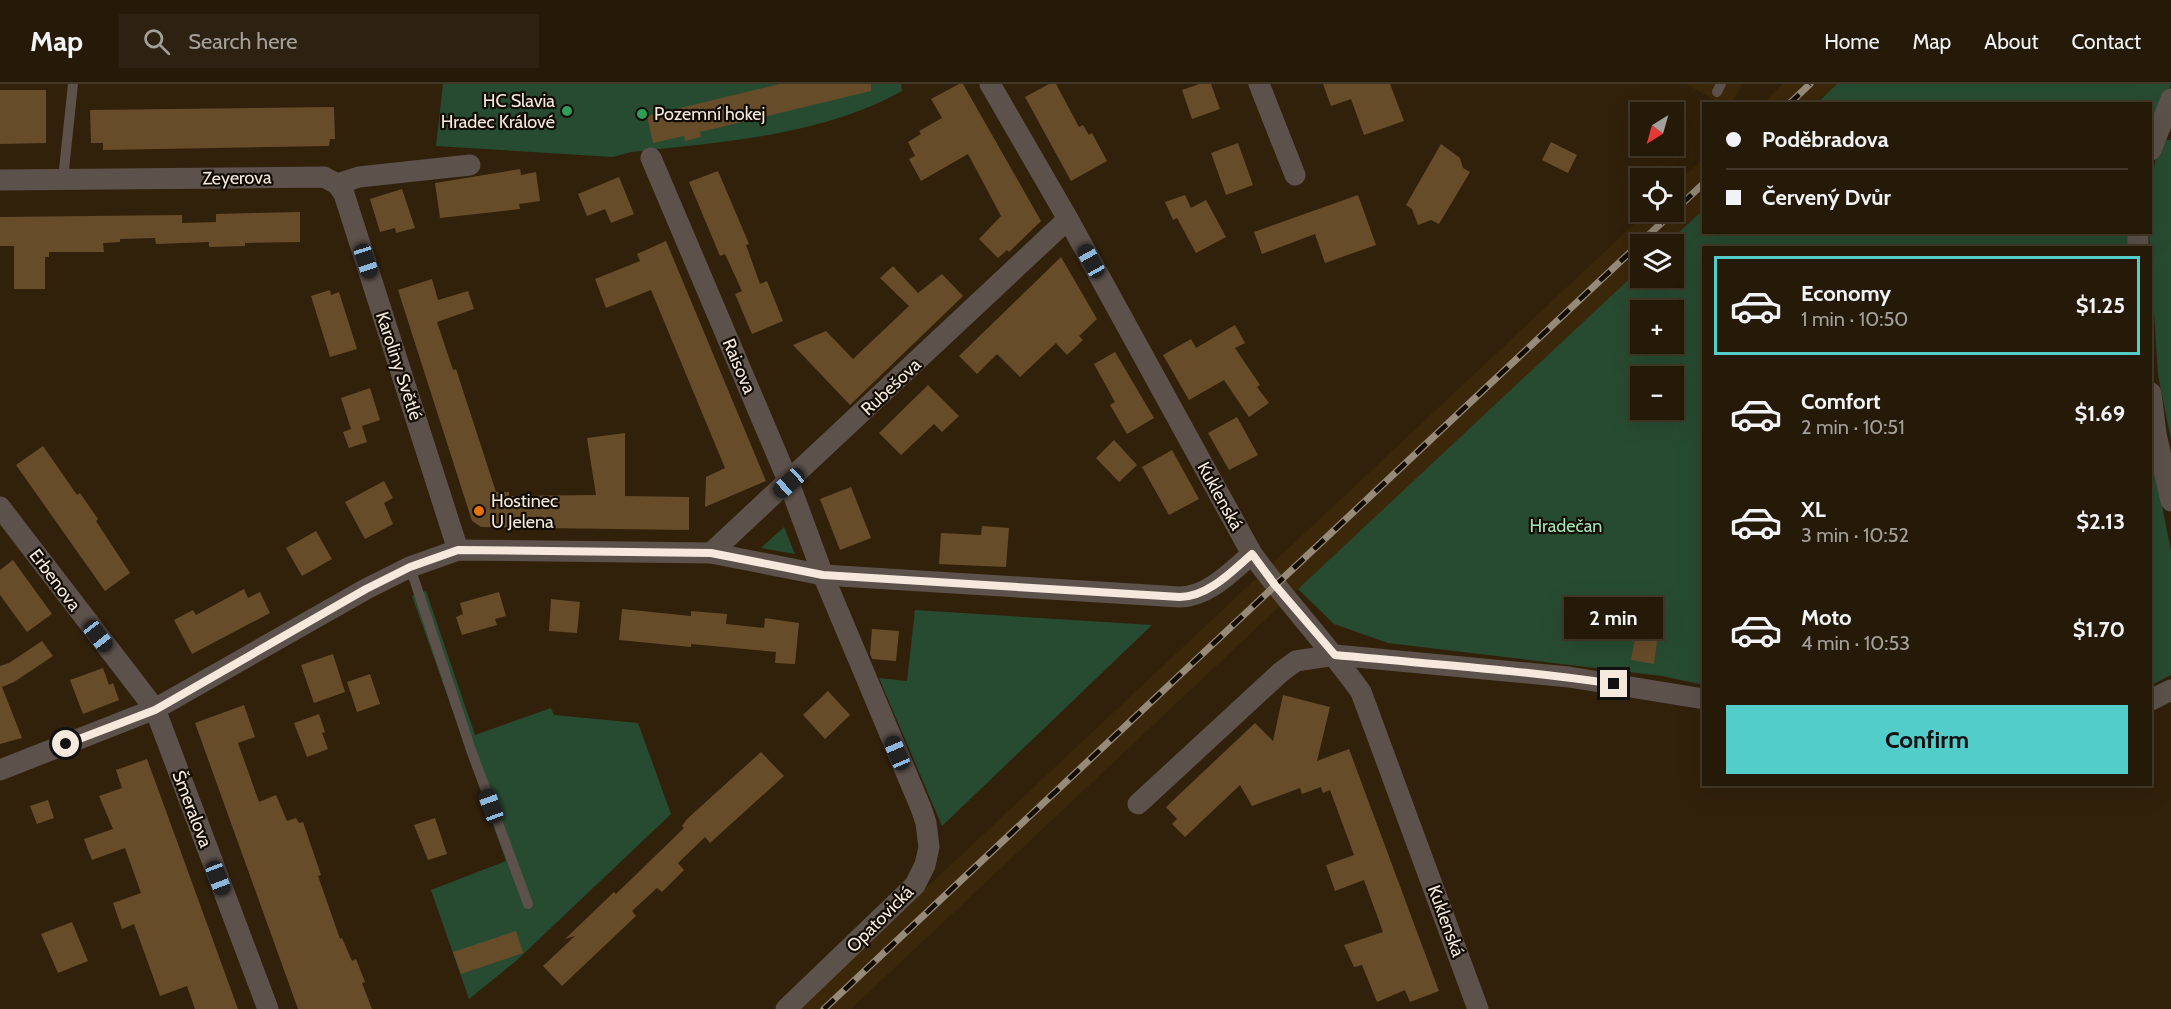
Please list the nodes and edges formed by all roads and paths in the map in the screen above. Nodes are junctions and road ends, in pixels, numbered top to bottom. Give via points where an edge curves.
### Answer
1 (73, 84) edge
2 (990, 84) edge
3 (1259, 84) edge
4 (2171, 99) edge
5 (2152, 147) edge
6 (651, 158) dead end
7 (470, 165) dead end
8 (1295, 175) dead end
9 (63, 179) junction
10 (0, 180) edge
11 (337, 184) junction
12 (1068, 219) junction
13 (2152, 401) edge
14 (789, 483) junction
15 (2171, 501) edge
16 (0, 507) edge
17 (458, 550) junction
18 (711, 553) junction
19 (1252, 554) junction
20 (410, 567) junction
21 (823, 575) junction
22 (1335, 655) junction
23 (2171, 690) edge
24 (1702, 699) edge
25 (2152, 700) edge
26 (155, 710) junction
27 (0, 770) edge
28 (1138, 804) dead end
29 (528, 904) dead end
30 (268, 1009) edge
31 (786, 1009) edge
32 (1478, 1009) edge

1 - 9 lane
2 - 12 street, Kuklenská
3 - 8 street
4 - 5 street
6 - 14 street, Raisova
7 - 11 street, Zeyerova via 358,177
9 - 10 street, Zeyerova
9 - 11 street, Zeyerova via 324,177
11 - 17 street, Karoliny Světlé via 344,194
12 - 14 street, Rubešova
12 - 19 street, Kuklenská
13 - 15 street
14 - 18 street, Rubešova
14 - 21 street, Raisova
16 - 26 street, Erbenova
17 - 18 street
17 - 20 street
18 - 21 street
19 - 21 street via 1208,589 1190,597
19 - 22 street, Kuklenská
20 - 26 street
20 - 29 lane
21 - 31 street, Opatovická via 921,808 929,847 921,875 908,894
22 - 24 street via 1569,677
22 - 28 street via 1296,661 1281,672
22 - 32 street, Kuklenská via 1361,692
23 - 25 street
26 - 27 street
26 - 30 street, Šmeralova

